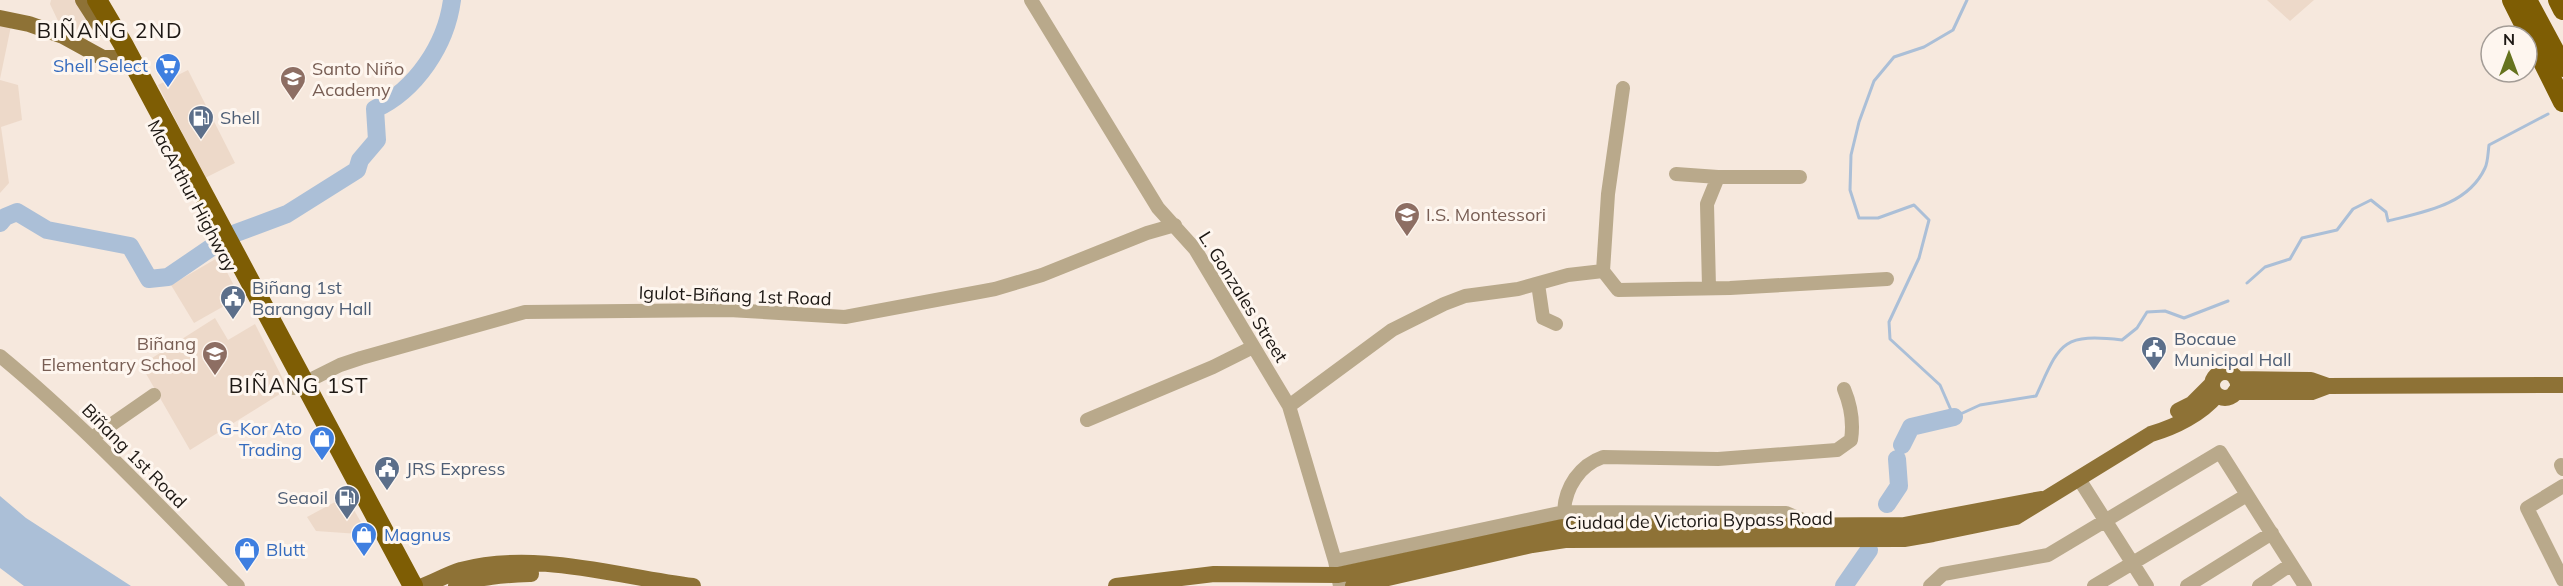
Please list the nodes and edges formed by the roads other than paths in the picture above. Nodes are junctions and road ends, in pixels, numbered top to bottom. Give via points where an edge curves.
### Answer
1 (83, 0) edge
2 (92, 0) edge
3 (97, 0) edge
4 (103, 0) edge
5 (1031, 0) edge
6 (2512, 0) edge
7 (2527, 0) edge
8 (2558, 0) edge
9 (2563, 10) edge
10 (0, 18) edge
11 (106, 24) junction
12 (123, 56) junction
13 (2563, 67) edge
14 (1623, 88) dead end
15 (2563, 102) edge
16 (1676, 174) dead end
17 (1718, 177) junction
18 (1800, 177) dead end
19 (1175, 225) junction
20 (1603, 271) junction
21 (1887, 279) dead end
22 (1538, 284) junction
23 (1709, 287) junction
24 (1556, 324) dead end
25 (1253, 347) junction
26 (0, 356) edge
27 (2235, 385) junction
28 (2563, 385) edge
29 (299, 386) junction
30 (1844, 389) dead end
31 (2214, 390) junction
32 (154, 395) dead end
33 (1289, 406) junction
34 (1087, 420) dead end
35 (92, 438) junction
36 (2079, 478) junction
37 (2563, 486) edge
38 (2247, 495) junction
39 (1564, 512) junction
40 (2106, 521) junction
41 (1812, 524) junction
42 (1849, 532) junction
43 (2272, 534) junction
44 (2132, 563) junction
45 (2290, 565) junction
46 (583, 570) junction
47 (1338, 574) edge
48 (2563, 580) edge
49 (1137, 584) junction
50 (237, 586) edge
51 (398, 586) edge
52 (413, 586) edge
53 (423, 586) edge
54 (456, 586) edge
55 (693, 586) edge
56 (1116, 586) edge
57 (1174, 586) edge
58 (1353, 586) edge
59 (1930, 586) edge
60 (2094, 586) edge
61 (2146, 586) edge
62 (2187, 586) edge
63 (2259, 586) edge
64 (2305, 586) edge

1 - 11 main road, MacArthur Highway
2 - 11 highway
3 - 11 highway
4 - 11 main road, MacArthur Highway
5 - 19 street, L. Gonzales Street via 1158,208
6 - 15 highway
7 - 13 highway
8 - 9 highway
10 - 12 main road via 63,36 98,56
11 - 12 highway, MacArthur Highway
12 - 29 highway, MacArthur Highway
14 - 20 street via 1611,166
16 - 17 street
17 - 18 street
17 - 23 street via 1707,204
19 - 25 street, L. Gonzales Street via 1195,249
19 - 29 street, Igulot-Biñang 1st Road via 1042,276 933,302 845,317 729,310 525,312 361,358
20 - 22 street
20 - 23 street via 1618,290
21 - 23 street
22 - 24 street via 1543,318
22 - 33 street via 1465,296 1444,304 1392,330
25 - 33 street, L. Gonzales Street
25 - 34 street
26 - 35 street, Biñang 1st Road
27 - 28 main road via 2312,392 2328,386
27 - 31 main road via 2228,397
27 - 31 main road via 2231,373 2223,372 2215,376
29 - 51 highway, MacArthur Highway
29 - 52 highway, MacArthur Highway
30 - 39 street via 1852,410 1852,432 1846,445 1837,450 1718,459 1603,457 1590,461 1579,471 1564,500
31 - 36 main road, Ciudad de Victoria Bypass Road via 2162,420 2151,434
32 - 35 street
33 - 47 street, L. Gonzales Street
35 - 50 street, Biñang 1st Road
36 - 40 street
36 - 42 main road, Ciudad de Victoria Bypass Road via 2042,499 1904,532
37 - 48 street via 2527,508
38 - 40 street via 2220,452
38 - 43 street
38 - 44 street
39 - 41 street, Ciudad de Victoria Bypass Road via 1786,513
39 - 47 street, Ciudad de Victoria Bypass Road
40 - 44 street
40 - 59 street via 2048,555 1943,574
41 - 42 main road, Ciudad de Victoria Bypass Road
41 - 47 main road, Ciudad de Victoria Bypass Road via 1562,527
42 - 58 main road, Ciudad de Victoria Bypass Road via 1565,540
43 - 45 street
43 - 62 street
44 - 60 street
44 - 61 street
45 - 63 street
45 - 64 street
46 - 53 main road via 507,563 461,571
46 - 54 main road via 511,575
46 - 55 main road
47 - 49 main road, Ciudad de Victoria Bypass Road via 1214,574
49 - 56 main road, Ciudad de Victoria Bypass Road
49 - 57 main road, Ciudad de Victoria Bypass Road

